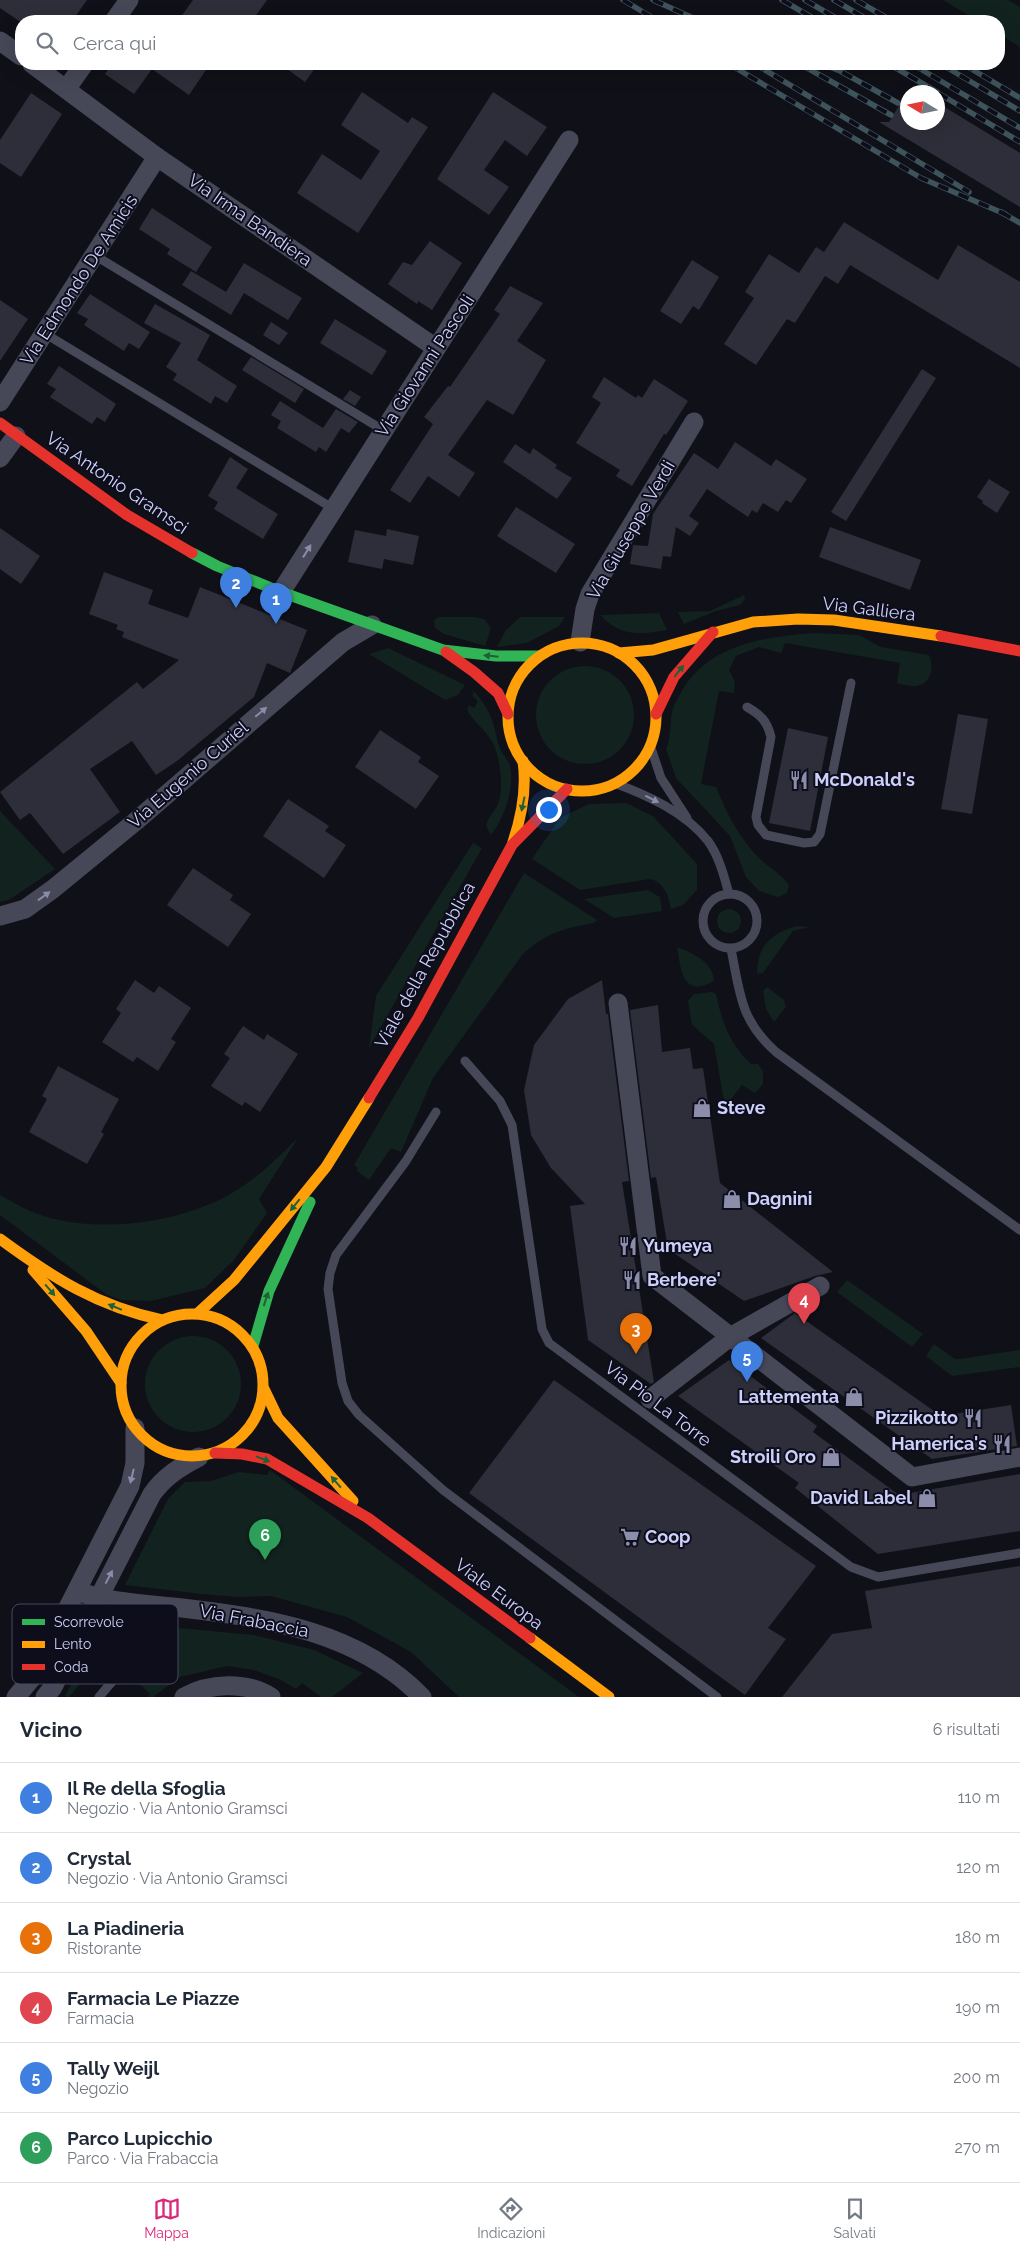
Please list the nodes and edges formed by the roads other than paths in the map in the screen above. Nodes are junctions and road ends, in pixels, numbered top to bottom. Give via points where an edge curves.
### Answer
1 (129, 0) edge
2 (118, 15) edge
3 (0, 41) edge
4 (15, 52) edge
5 (41, 70) edge
6 (80, 70) edge
7 (67, 88) junction
8 (569, 140) dead end
9 (157, 157) junction
10 (94, 255) junction
11 (44, 333) junction
12 (436, 348) junction
13 (0, 402) edge
14 (694, 422) dead end
15 (0, 423) edge
16 (384, 430) junction
17 (16, 436) junction
18 (0, 458) edge
19 (334, 509) junction
20 (281, 592) junction
21 (372, 625) junction
22 (713, 632) junction
23 (580, 642) junction
24 (443, 650) junction
25 (1020, 651) edge
26 (619, 652) junction
27 (540, 656) junction
28 (851, 683) dead end
29 (747, 706) dead end
30 (508, 714) junction
31 (656, 714) junction
32 (650, 745) junction
33 (523, 761) junction
34 (611, 785) junction
35 (568, 789) junction
36 (689, 823) junction
37 (512, 845) junction
38 (729, 894) junction
39 (0, 916) edge
40 (731, 949) junction
41 (618, 1003) dead end
42 (465, 1061) dead end
43 (436, 1112) dead end
44 (326, 1167) junction
45 (1020, 1230) edge
46 (0, 1239) edge
47 (18, 1253) junction
48 (820, 1286) dead end
49 (198, 1313) junction
50 (162, 1320) junction
51 (730, 1337) junction
52 (253, 1346) junction
53 (121, 1383) junction
54 (264, 1389) junction
55 (650, 1399) dead end
56 (134, 1428) junction
57 (207, 1455) junction
58 (1020, 1457) edge
59 (368, 1518) junction
60 (1020, 1553) edge
61 (77, 1590) junction
62 (98, 1598) junction
63 (70, 1604) edge
64 (95, 1604) edge
65 (144, 1604) edge
66 (178, 1609) edge
67 (27, 1684) edge
68 (55, 1684) edge
69 (110, 1684) edge
70 (16, 1697) edge
71 (44, 1697) edge
72 (99, 1697) edge
73 (184, 1697) edge
74 (271, 1697) edge
75 (422, 1697) edge
76 (609, 1697) edge
77 (717, 1697) edge

1 - 2 street
3 - 4 street
5 - 7 street, Via Irma Bandiera
6 - 7 street
7 - 9 street, Via Irma Bandiera
8 - 12 street, Via Giovanni Pascoli
9 - 10 street, Via Edmondo De Amicis
9 - 12 street, Via Irma Bandiera
10 - 11 street, Via Edmondo De Amicis
10 - 16 lane
11 - 13 street, Via Edmondo De Amicis
11 - 19 lane
12 - 16 street, Via Giovanni Pascoli
14 - 23 street, Via Giuseppe Verdi via 590,594
15 - 17 street, Via Antonio Gramsci
16 - 19 street, Via Giovanni Pascoli
17 - 18 street
17 - 20 street, Via Antonio Gramsci via 127,515 180,547
20 -> 19 street, Via Giovanni Pascoli
20 - 21 street, Via Antonio Gramsci
21 - 24 street, Via Antonio Gramsci
39 -> 21 street, Via Eugenio Curiel via 25,908 53,889 343,642
22 - 25 street, Via Galliera via 753,622 834,620
22 - 26 street, Via Galliera via 653,650
31 -> 22 street via 674,677
23 - 26 street
23 - 27 street via 559,646
27 -> 24 street, Via Antonio Gramsci via 496,656
24 - 30 street, Via Antonio Gramsci via 498,693
26 - 31 street via 638,668 651,689
27 - 30 street via 529,665 518,682
28 - 29 lane via 820,834 814,842 804,844 766,835 758,825 756,817 771,737 762,715
30 - 33 street via 512,738
31 - 32 street
32 - 34 street via 641,762
32 - 36 lane via 662,778
33 - 35 street via 550,784
33 -> 37 street via 525,798
34 - 35 street via 598,789
34 -> 36 lane via 614,783 637,792
35 - 37 street, Viale della Repubblica
36 - 38 lane via 713,850
37 - 44 street, Viale della Repubblica via 418,1018
38 - 40 lane via 708,906 703,923 715,944
38 - 40 lane via 739,895 754,906 758,923 746,944
40 - 45 lane via 748,1020 760,1038
41 - 51 street via 652,1276
42 - 60 lane, Via Pio La Torre via 500,1101 512,1125 542,1328 549,1343 851,1567 878,1577
43 - 77 lane via 406,1161 336,1256 330,1273 328,1289 342,1383 348,1401 359,1415 443,1490
44 -> 49 street, Viale della Repubblica via 234,1280
52 -> 44 street, Viale della Repubblica via 269,1291
46 - 47 street
50 -> 47 street via 106,1304
47 -> 53 street via 86,1331
48 - 51 street
49 - 50 street via 179,1314
49 - 52 street via 229,1323
50 - 53 street via 145,1331 132,1346 124,1363
51 - 55 street
51 - 58 street via 912,1477
52 - 54 street via 262,1367
53 - 56 street via 126,1414
54 - 57 street via 260,1410 249,1429 234,1444
59 -> 54 street, Viale Europa via 278,1418
56 - 57 street via 163,1451 181,1456
56 -> 61 street via 135,1463 130,1486
57 -> 59 street, Viale Europa via 252,1455 267,1460
62 -> 57 street via 161,1481 173,1471
59 - 76 street, Viale Europa
61 - 62 street, Via Frabaccia
61 - 63 street
62 - 64 street
62 - 65 street, Via Frabaccia
66 - 75 street, Via Frabaccia via 273,1621 350,1645 381,1664
67 - 70 street
68 - 71 street
69 - 72 lane
73 - 74 street via 206,1688 232,1686

